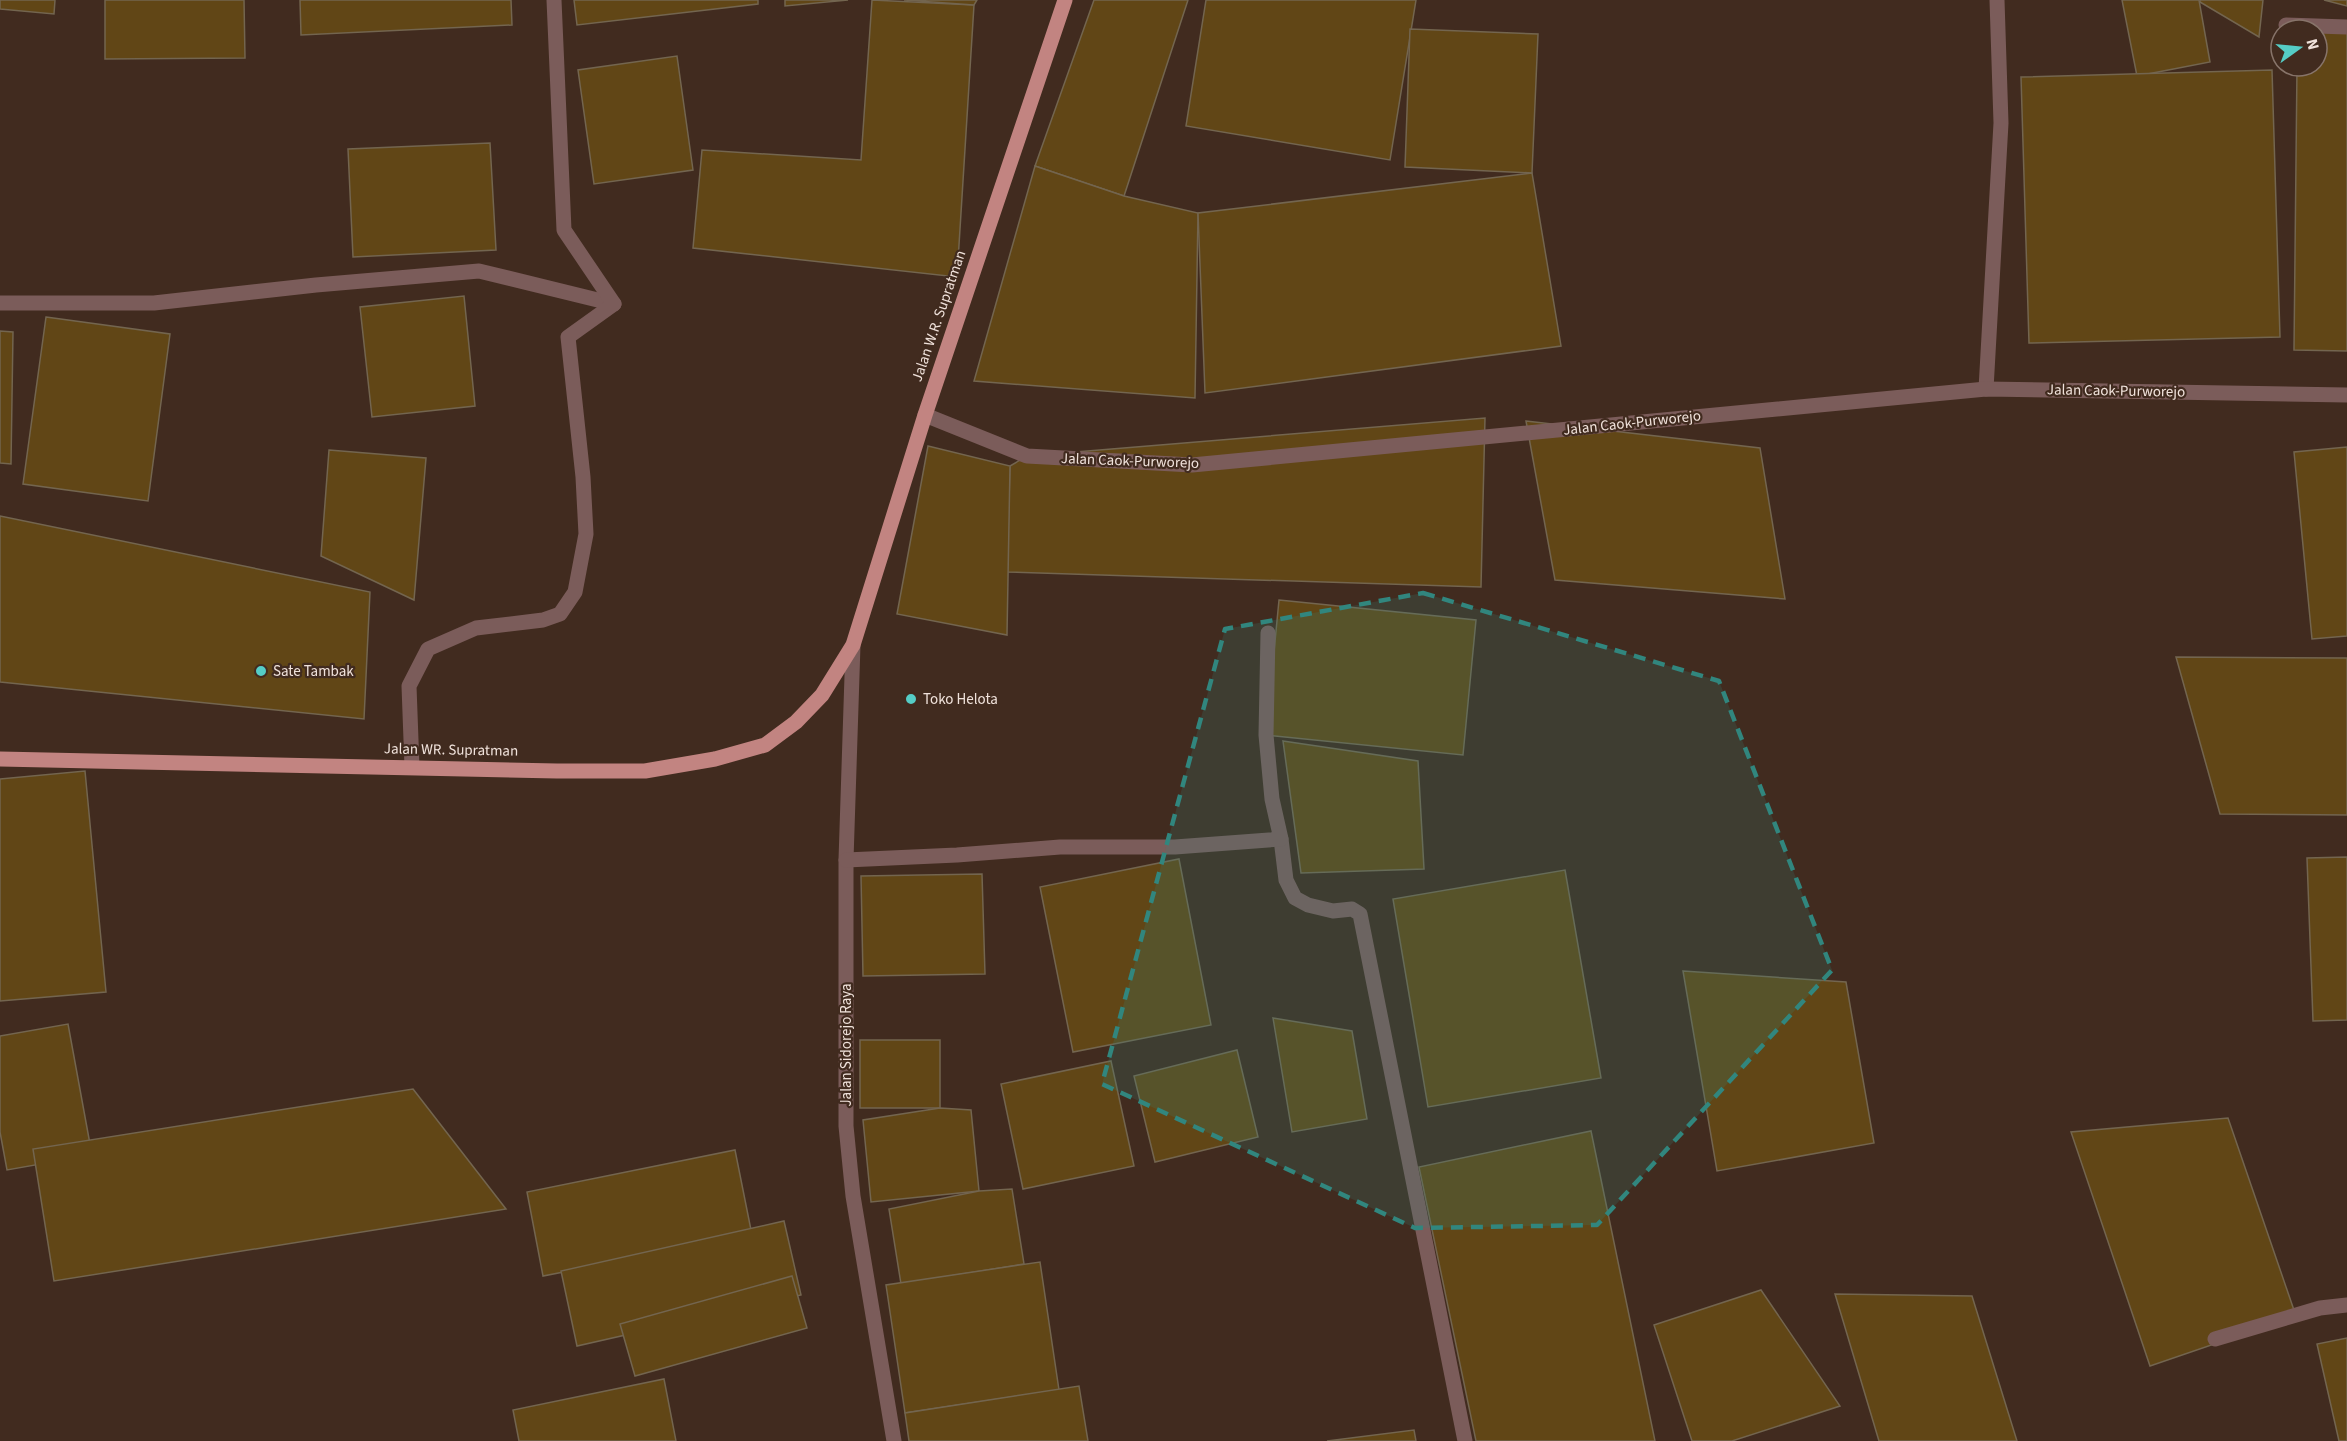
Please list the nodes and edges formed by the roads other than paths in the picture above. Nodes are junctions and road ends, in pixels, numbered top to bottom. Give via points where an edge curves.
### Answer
1 (554, 0) edge
2 (1065, 0) edge
3 (1997, 0) edge
4 (2329, 26) edge
5 (2347, 27) edge
6 (0, 303) edge
7 (614, 304) junction
8 (1986, 389) junction
9 (2347, 395) edge
10 (925, 415) junction
11 (1268, 633) dead end
12 (853, 645) junction
13 (0, 759) edge
14 (412, 767) junction
15 (1281, 839) junction
16 (846, 860) junction
17 (2347, 1305) edge
18 (2215, 1339) dead end
19 (894, 1441) edge
20 (1465, 1441) edge

1 - 7 street via 564,230
2 - 10 main road, Jalan W.R. Supratman
3 - 8 street via 2001,123
4 - 5 street
6 - 7 street via 154,303 479,271
7 - 14 street via 568,337 586,534 575,592 560,614 543,620 476,628 428,649 409,686
8 - 9 street, Jalan Caok-Purworejo
8 - 10 street, Jalan Caok-Purworejo via 1192,465 1027,456
10 - 12 main road, Jalan W.R. Supratman
11 - 15 street via 1266,735 1272,799
12 - 14 main road, Jalan WR. Supratman via 822,695 796,722 765,744 715,759 645,771
12 - 16 street, Jalan Sidorejo Raya
13 - 14 main road, Jalan WR. Supratman
15 - 16 street
15 - 20 street via 1286,880 1295,898 1308,905 1333,911 1352,909 1360,914
16 - 19 street, Jalan Sidorejo Raya via 846,1126
17 - 18 street via 2320,1308

